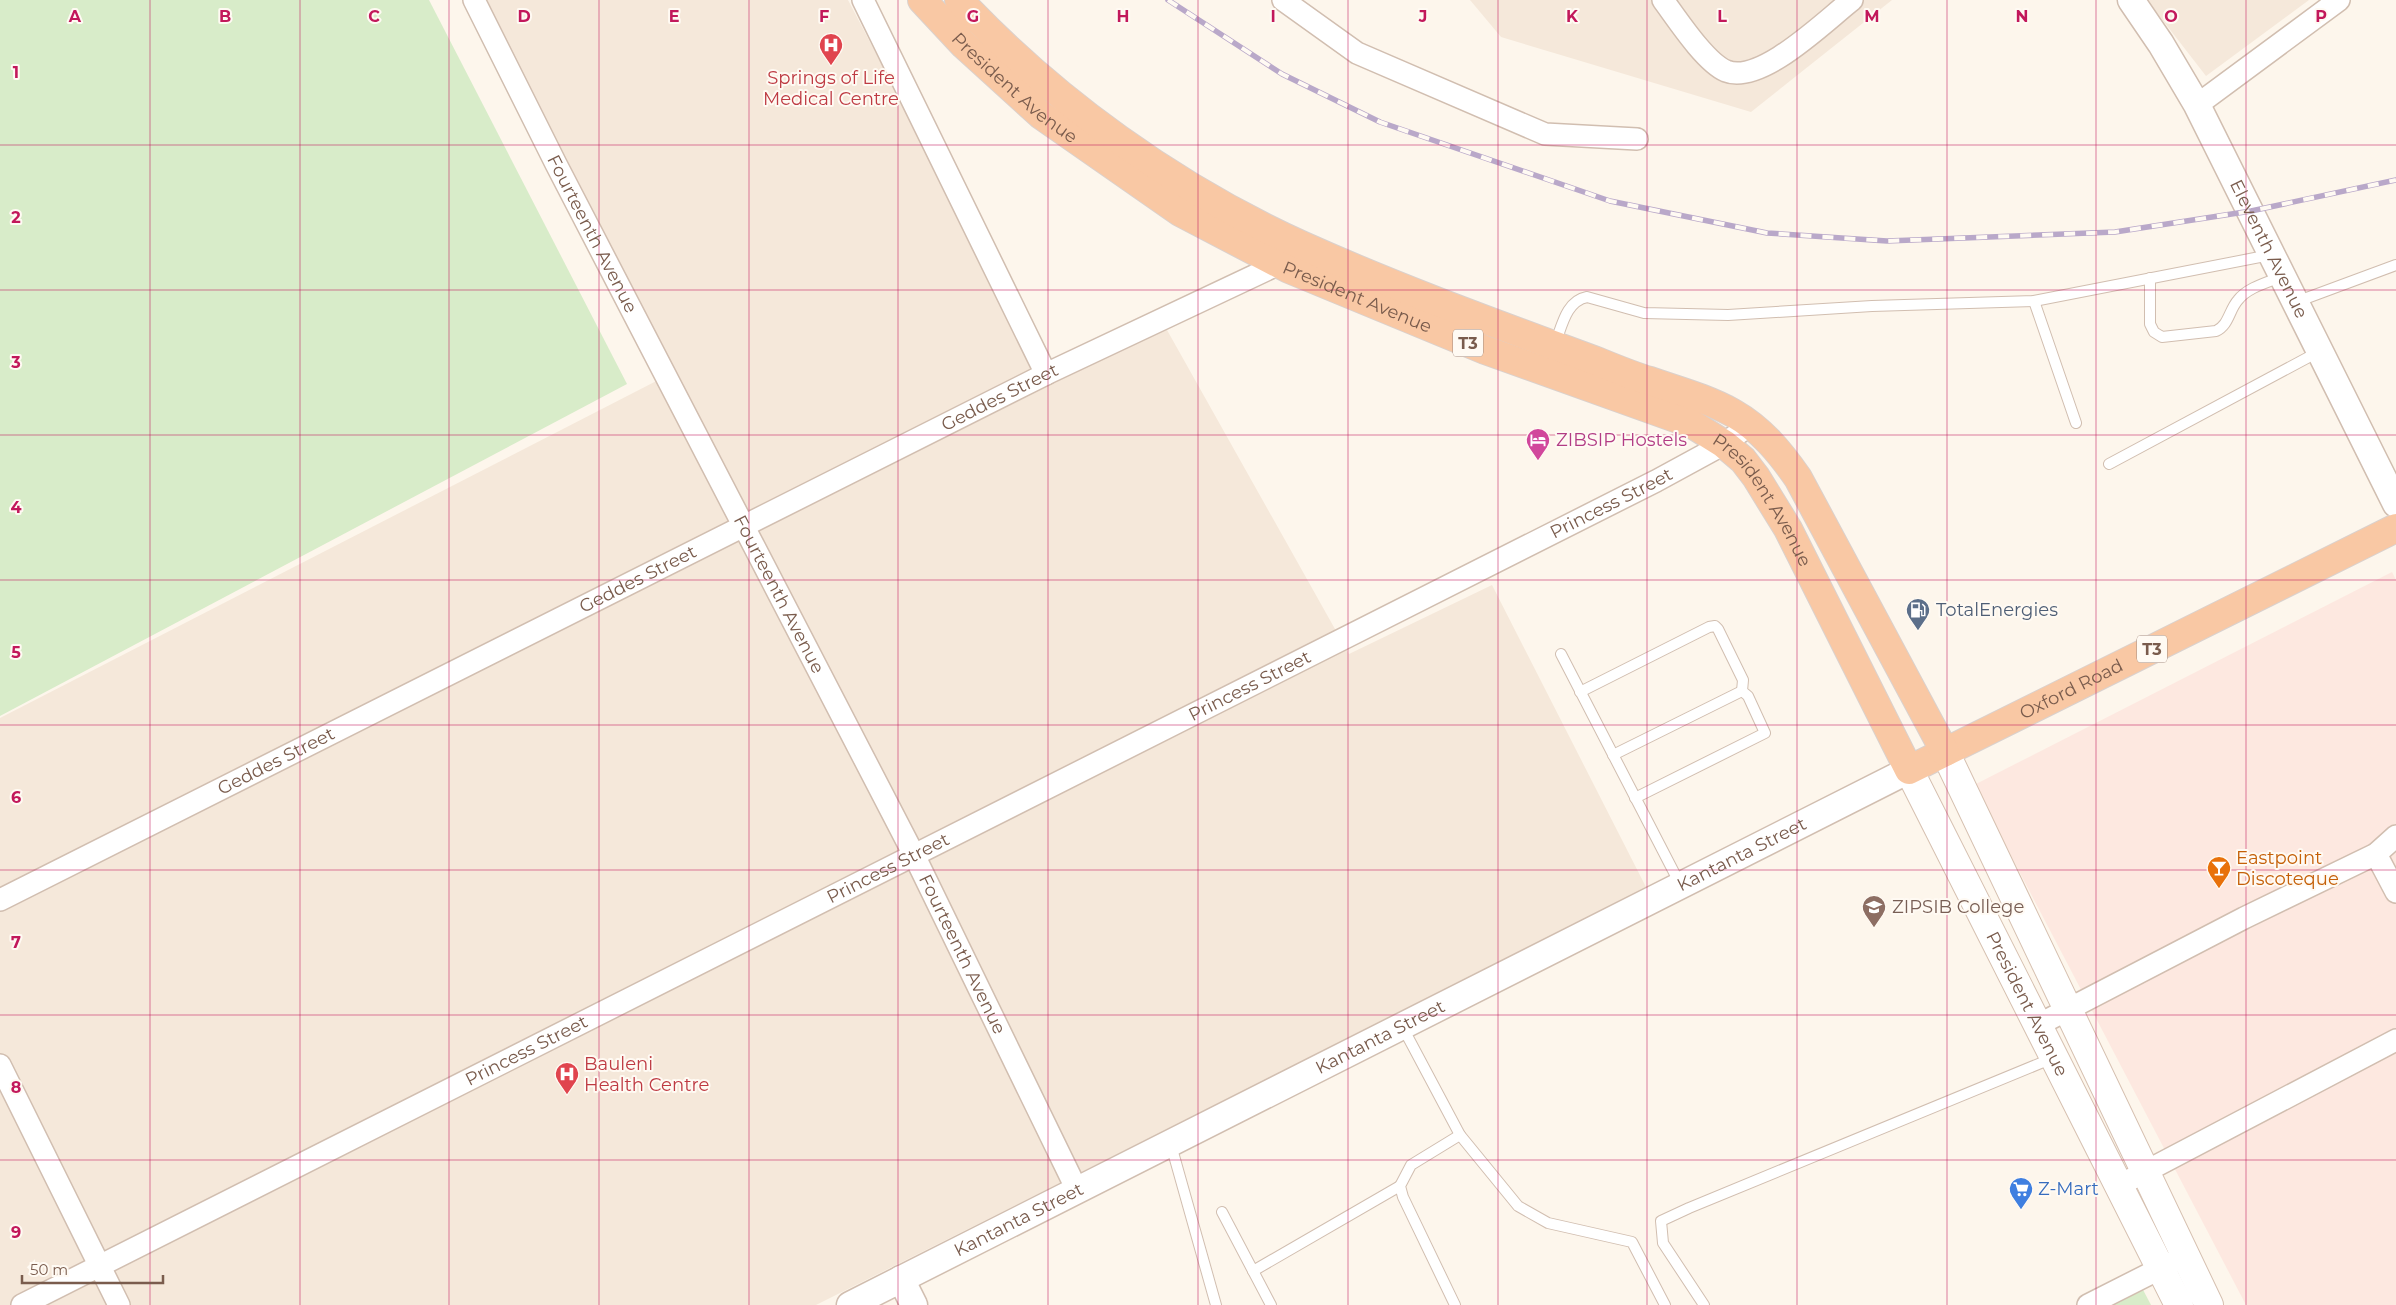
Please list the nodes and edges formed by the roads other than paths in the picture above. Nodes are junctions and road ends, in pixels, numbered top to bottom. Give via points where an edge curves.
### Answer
1 (474, 0) edge
2 (863, 0) edge
3 (922, 0) edge
4 (959, 0) edge
5 (1283, 0) edge
6 (1663, 0) edge
7 (1852, 0) edge
8 (2131, 0) edge
9 (2339, 0) edge
10 (2197, 105) junction
11 (1637, 140) dead end
12 (1279, 264) junction
13 (2278, 265) junction
14 (2396, 266) edge
15 (2150, 278) junction
16 (2034, 301) junction
17 (2296, 302) junction
18 (1554, 346) junction
19 (2321, 351) junction
20 (1046, 374) junction
21 (2076, 423) dead end
22 (1751, 424) junction
23 (1724, 444) junction
24 (2109, 464) dead end
25 (1798, 478) junction
26 (1768, 495) junction
27 (2396, 504) edge
28 (744, 527) junction
29 (2396, 528) edge
30 (1873, 617) junction
31 (1839, 633) junction
32 (1561, 654) dead end
33 (1742, 691) junction
34 (1580, 692) junction
35 (1945, 752) junction
36 (1613, 755) junction
37 (1908, 770) junction
38 (1635, 798) junction
39 (2396, 836) edge
40 (2376, 854) junction
41 (914, 856) junction
42 (1680, 885) junction
43 (2396, 892) edge
44 (0, 900) edge
45 (2068, 1010) junction
46 (1402, 1026) junction
47 (2038, 1026) junction
48 (2396, 1040) edge
49 (2054, 1058) junction
50 (0, 1065) edge
51 (1460, 1135) junction
52 (1171, 1142) junction
53 (2144, 1170) junction
54 (1400, 1186) junction
55 (2118, 1186) junction
56 (1077, 1190) junction
57 (1222, 1212) dead end
58 (2185, 1256) junction
59 (99, 1266) junction
60 (2161, 1270) junction
61 (1253, 1271) junction
62 (901, 1279) junction
63 (22, 1305) edge
64 (119, 1305) edge
65 (850, 1305) edge
66 (914, 1305) edge
67 (1216, 1305) edge
68 (1271, 1305) edge
69 (1455, 1305) edge
70 (1665, 1305) edge
71 (1704, 1305) edge
72 (2088, 1305) edge
73 (2179, 1305) edge
74 (2209, 1305) edge

1 - 28 street, Fourteenth Avenue
2 - 20 street
3 - 12 highway, President Avenue / T3 via 964,45 1041,115 1180,212
4 - 18 highway, President Avenue / T3 via 1058,94 1194,189 1300,244
5 - 11 street via 1357,53 1545,134
6 - 7 street via 1705,55 1727,71 1750,73 1775,61
8 - 10 street, Eleventh Avenue
9 - 10 street
10 - 13 street, Eleventh Avenue
12 - 20 street, Geddes Street
12 - 23 highway, President Avenue / T3 via 1485,350 1692,424
13 - 15 lane
13 - 15 lane via 2237,300 2222,329 2162,337 2150,324
13 - 17 street, Eleventh Avenue
14 - 17 lane
15 - 16 lane
16 - 18 lane via 1728,315 1644,313 1587,297 1578,298 1571,304
16 - 21 lane
17 - 19 street, Eleventh Avenue
18 - 22 highway, President Avenue / T3 via 1694,394
19 - 24 lane
19 - 27 street, Eleventh Avenue
20 - 28 street, Geddes Street
22 - 23 street, Princess Street
22 - 25 highway, President Avenue / T3 via 1780,452
23 - 26 highway, President Avenue / T3 via 1743,460
23 - 41 street, Princess Street via 1656,482
25 - 26 highway
25 - 30 highway, President Avenue / T3
26 - 31 highway, President Avenue / T3
28 - 41 street, Fourteenth Avenue
28 - 44 street, Geddes Street
29 - 35 highway, Oxford Road / T3
30 - 31 highway
30 - 35 highway, President Avenue / T3
31 - 37 highway, President Avenue / T3
32 - 34 lane
33 - 34 lane via 1743,680 1715,626
33 - 36 lane
33 - 38 lane via 1748,696 1764,729 1763,734
34 - 36 lane
35 - 37 highway, Oxford Road / T3
35 - 45 main road, President Avenue
36 - 38 lane
37 - 42 street, Kantanta Street
37 - 47 main road, President Avenue
38 - 42 lane
39 - 40 street
40 - 43 street
40 - 45 street via 2244,918
41 - 56 street, Fourteenth Avenue
41 - 59 street, Princess Street
42 - 46 street, Kantanta Street
45 - 47 street
45 - 53 main road, President Avenue
46 - 51 lane
46 - 52 street, Kantanta Street
47 - 49 main road, President Avenue
48 - 53 street
49 - 55 main road, President Avenue
49 - 71 lane via 1661,1221 1663,1243
50 - 59 street
51 - 54 lane via 1411,1165
51 - 70 lane via 1518,1206 1548,1223 1632,1242
52 - 56 street, Kantanta Street
52 - 67 lane
53 - 55 street
53 - 58 main road, President Avenue
54 - 61 lane
54 - 69 lane
55 - 60 main road, President Avenue
56 - 62 street, Kantanta Street
57 - 61 lane
58 - 60 street
58 - 74 main road, President Avenue
59 - 63 street, Princess Street
59 - 64 street
60 - 72 street
60 - 73 main road, President Avenue
61 - 68 lane
62 - 65 street, Kantanta Street
62 - 66 street

